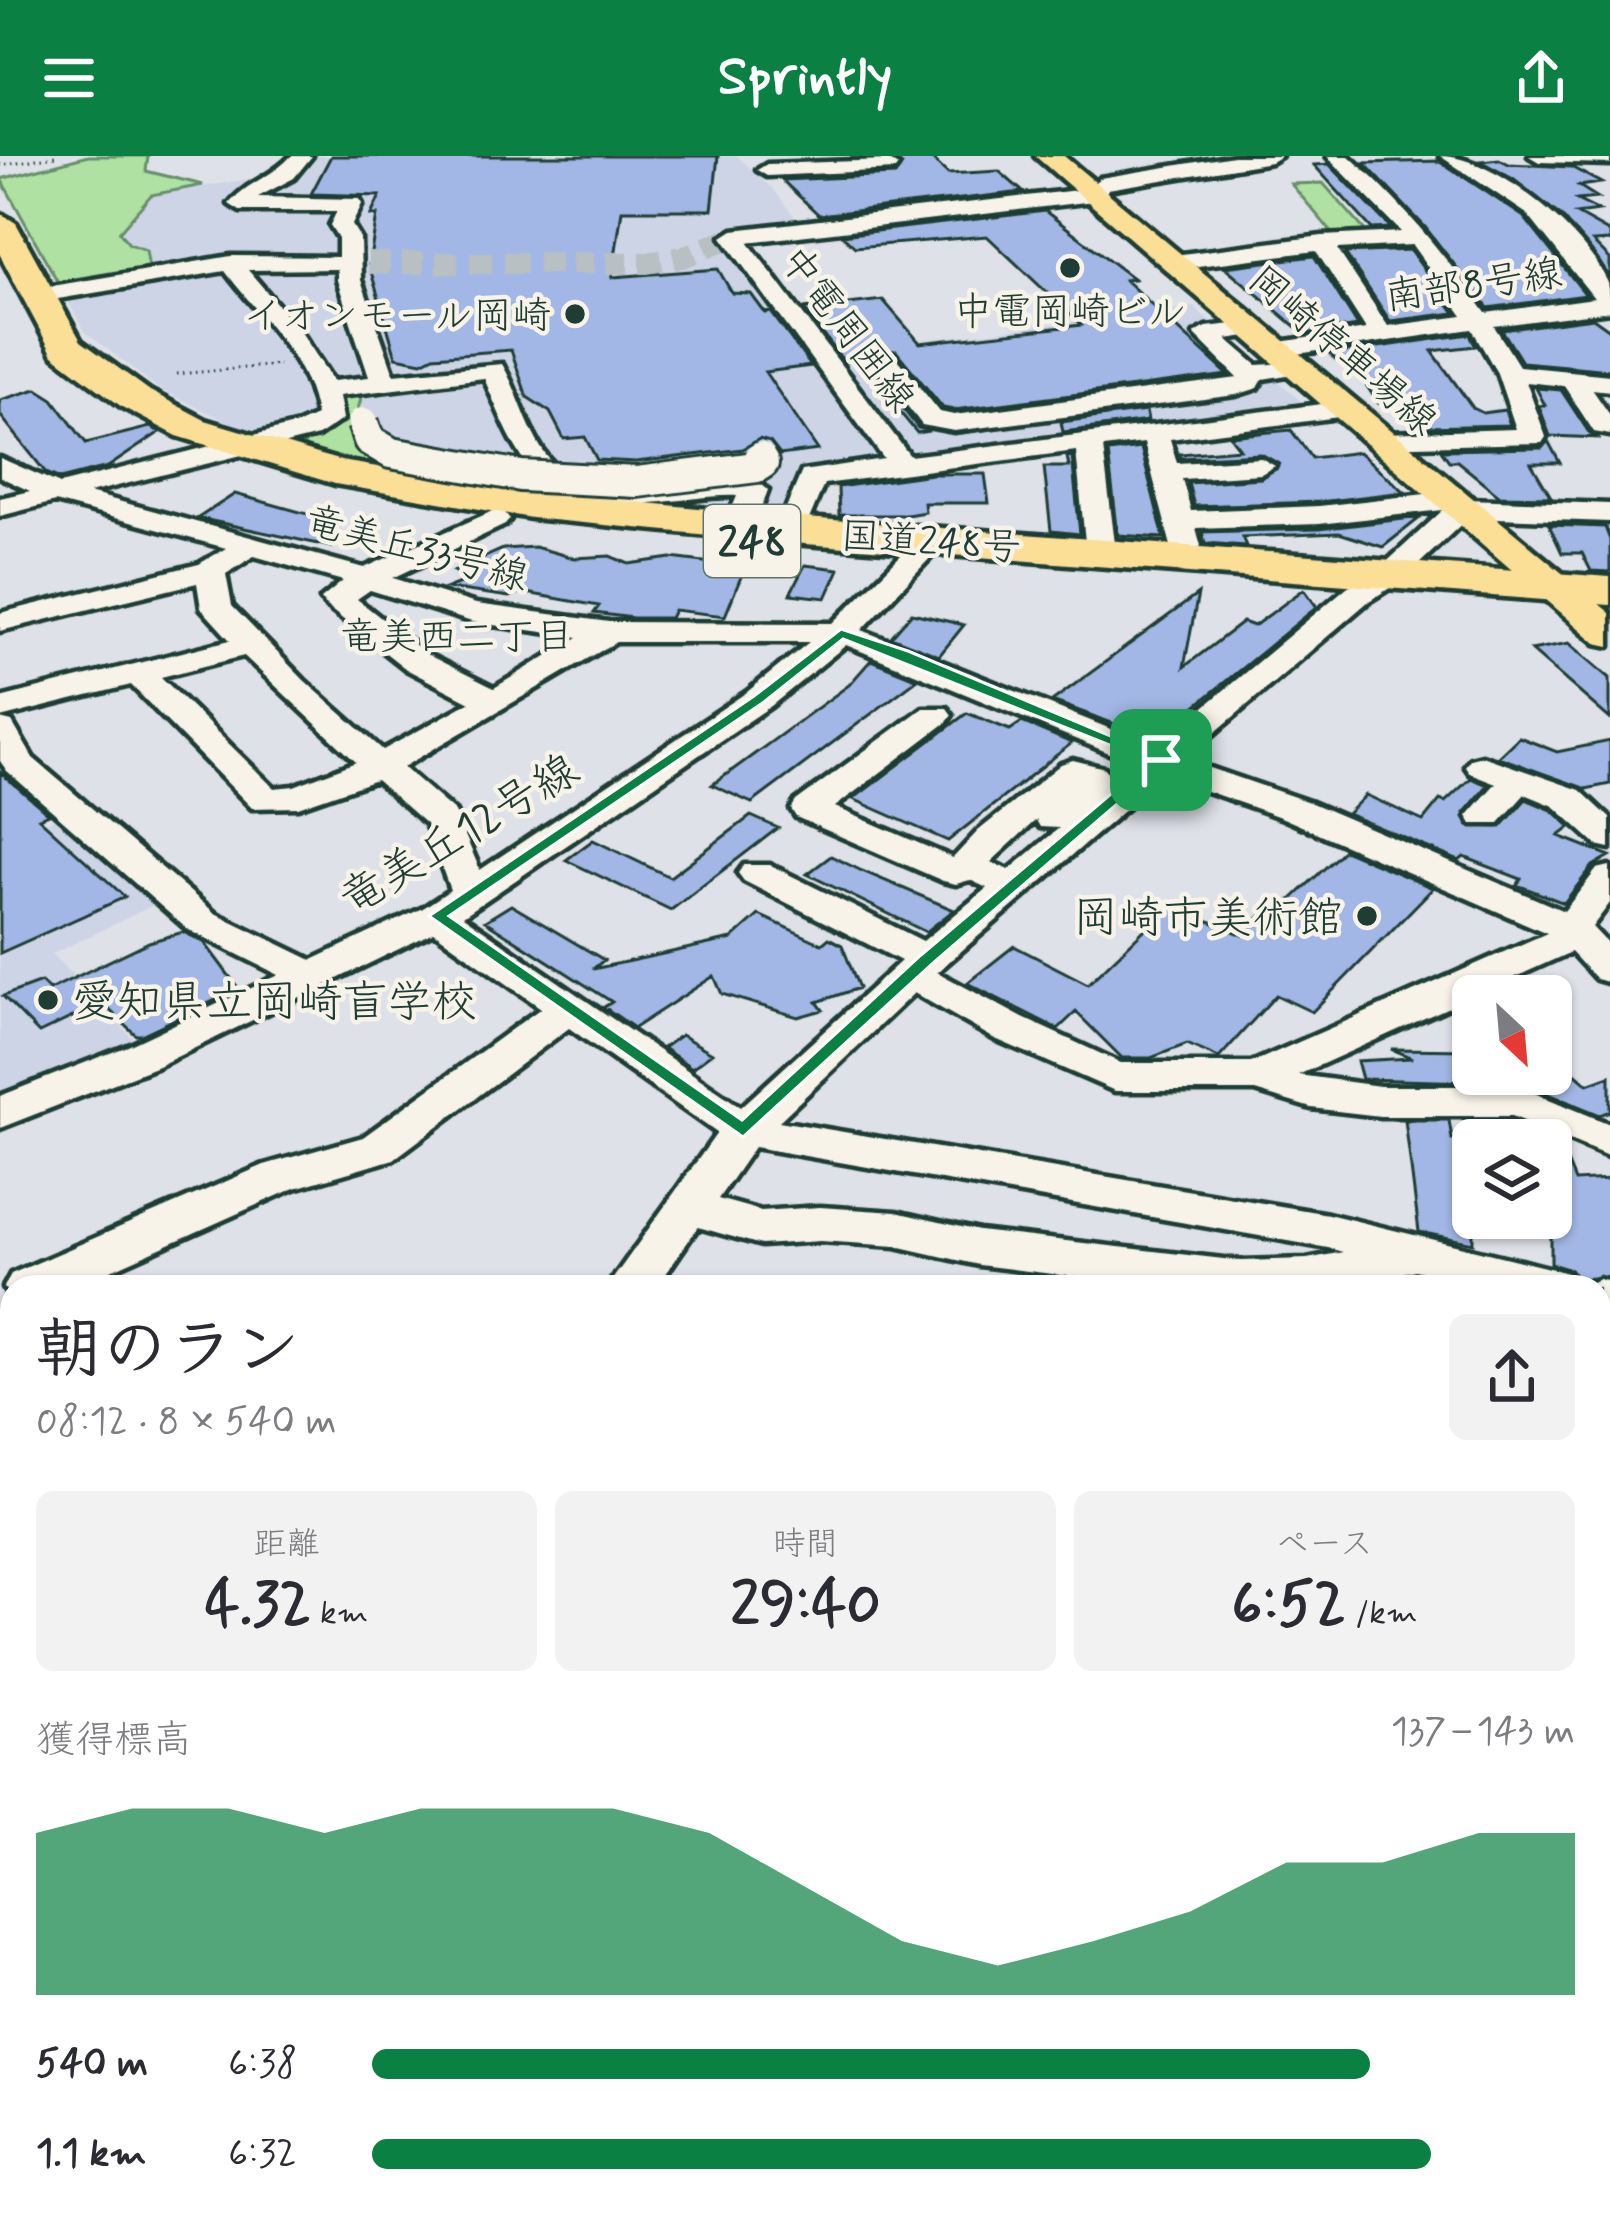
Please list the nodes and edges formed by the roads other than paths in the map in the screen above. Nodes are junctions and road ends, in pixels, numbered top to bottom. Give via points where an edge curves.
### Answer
1 (302, 156) edge
2 (1048, 156) edge
3 (1271, 156) edge
4 (1337, 156) edge
5 (1450, 156) edge
6 (1539, 156) edge
7 (1572, 157) edge
8 (1610, 158) edge
9 (886, 161) edge
10 (1190, 161) edge
11 (1610, 178) edge
12 (779, 194) edge
13 (1094, 195) junction
14 (913, 200) junction
15 (312, 204) junction
16 (0, 223) edge
17 (266, 225) dead end
18 (1418, 238) junction
19 (1322, 243) junction
20 (340, 256) junction
21 (1174, 262) junction
22 (231, 263) junction
23 (20, 287) edge
24 (1610, 303) edge
25 (1482, 322) junction
26 (1252, 328) junction
27 (1382, 335) junction
28 (1286, 358) junction
29 (884, 359) dead end
30 (1510, 373) junction
31 (318, 379) junction
32 (1247, 379) junction
33 (1573, 380) junction
34 (384, 382) junction
35 (1610, 383) edge
36 (1346, 409) junction
37 (1610, 427) edge
38 (1155, 433) junction
39 (1383, 441) junction
40 (1090, 442) junction
41 (226, 448) junction
42 (0, 466) edge
43 (902, 466) junction
44 (1261, 466) dead end
45 (1165, 472) junction
46 (59, 494) junction
47 (740, 501) junction
48 (1117, 504) junction
49 (1457, 504) junction
50 (0, 507) edge
51 (1610, 513) edge
52 (495, 519) junction
53 (1181, 529) junction
54 (792, 530) junction
55 (250, 546) junction
56 (1101, 552) junction
57 (917, 556) junction
58 (210, 571) junction
59 (368, 578) junction
60 (1374, 584) junction
61 (1593, 607) edge
62 (0, 622) edge
63 (609, 632) junction
64 (841, 633) junction
65 (252, 644) junction
66 (137, 672) junction
67 (494, 701) junction
68 (0, 708) edge
69 (935, 715) dead end
70 (0, 729) edge
71 (1161, 760) junction
72 (383, 764) junction
73 (1482, 766) dead end
74 (1520, 779) junction
75 (1485, 816) dead end
76 (1610, 837) edge
77 (758, 873) dead end
78 (990, 875) junction
79 (1610, 877) edge
80 (454, 904) junction
81 (1572, 929) junction
82 (920, 967) junction
83 (1610, 970) edge
84 (312, 976) junction
85 (569, 1008) junction
86 (1256, 1077) junction
87 (0, 1113) edge
88 (743, 1130) junction
89 (1610, 1142) edge
90 (688, 1208) junction
91 (1409, 1255) junction
92 (55, 1275) edge
93 (640, 1275) edge
94 (1194, 1275) edge
95 (1312, 1275) edge
96 (1499, 1275) edge

1 - 15 street via 240,204
2 - 13 main road, 岡崎停車場線
3 - 10 street
4 - 18 street
5 - 24 street via 1535,209
6 - 7 street
7 - 8 street
7 - 11 street
9 - 12 street
9 - 14 street
10 - 13 street via 1100,184
12 - 14 street
12 - 43 street, 中電周囲線 via 733,237
13 - 14 street
13 - 21 main road, 岡崎停車場線
15 - 20 street via 351,204 340,225 350,238
15 - 20 street via 287,249
16 - 23 highway, 国道248号 / 248
17 - 22 street
18 - 19 street
18 - 25 street
19 - 21 street
19 - 27 street
20 - 22 street
20 - 34 street
21 - 26 main road, 岡崎停車場線
22 - 23 street
22 - 31 street
23 - 41 highway, 国道248号 / 248 via 42,349 60,370 166,436
24 - 25 street, 南部8号線
25 - 27 street, 南部8号線
25 - 30 street
26 - 28 main road, 岡崎停車場線
26 - 32 street via 1206,334
27 - 28 street, 南部8号線
28 - 32 street, 南部8号線
28 - 36 main road, 岡崎停車場線
29 - 32 street, 南部8号線 via 943,423
30 - 33 street
30 - 39 street via 1532,437
31 - 34 street
31 - 41 street via 332,413 326,423
33 - 35 street
33 - 37 street
34 - 47 street via 494,369 530,458 554,483
34 - 47 street, bridge via 363,423 369,440 392,453 521,476 638,482 757,466 763,464 752,458 757,478
36 - 38 street
36 - 39 main road, 岡崎停車場線
38 - 40 street
38 - 45 street
39 - 49 main road, 岡崎停車場線
40 - 43 street
40 - 48 street
41 - 46 street
41 - 47 highway, 国道248号 / 248 via 436,491
41 - 52 highway, 国道248号 / 248 via 295,479
42 - 46 street, 竜美丘33号線
43 - 54 street via 812,477
44 - 45 street
45 - 53 street
46 - 50 street
46 - 55 street, 竜美丘33号線
47 - 54 highway, 国道248号 / 248
48 - 53 street
48 - 56 street
49 - 51 street
49 - 53 street
49 - 60 street
49 - 61 main road, 岡崎停車場線
52 - 57 highway, 国道248号 / 248
52 - 59 street
53 - 56 highway, 国道248号 / 248
53 - 60 highway, 国道248号 / 248
54 - 56 highway, 国道248号 / 248
55 - 58 street
55 - 59 street, 竜美丘33号線
57 - 60 highway, 国道248号 / 248
57 - 64 street, 竜美丘12号線
58 - 62 street
58 - 65 street via 217,608
59 - 63 street, 竜美丘33号線 via 472,613
59 - 67 street via 337,599 417,662
60 - 61 highway, 国道248号 / 248
60 - 71 street
63 - 64 street, 竜美丘33号線
63 - 67 street
64 - 71 street, 竜美丘33号線
64 - 80 street, 竜美丘12号線 via 759,699
65 - 66 street
65 - 72 street
66 - 68 street
66 - 72 street via 265,800 283,801
67 - 72 street
69 - 78 street via 809,808 956,873
70 - 84 street via 19,764 201,921
71 - 78 street
71 - 81 street, 竜美丘33号線
72 - 80 street via 442,820
73 - 74 street
74 - 75 street
74 - 76 street via 1568,798
77 - 82 street
78 - 82 street
79 - 81 street
80 - 84 street, 竜美丘12号線
80 - 85 street
81 - 83 street
81 - 86 street via 1562,941
82 - 86 street via 1008,1028 1115,1078
82 - 88 street
84 - 87 street, 竜美丘12号線
85 - 88 street
85 - 92 street via 378,1148 280,1176
86 - 89 street via 1380,1101 1517,1101
88 - 90 street
88 - 91 street via 1328,1231
90 - 93 street
90 - 94 street via 761,1228 896,1228 979,1248
91 - 95 street
91 - 96 street

